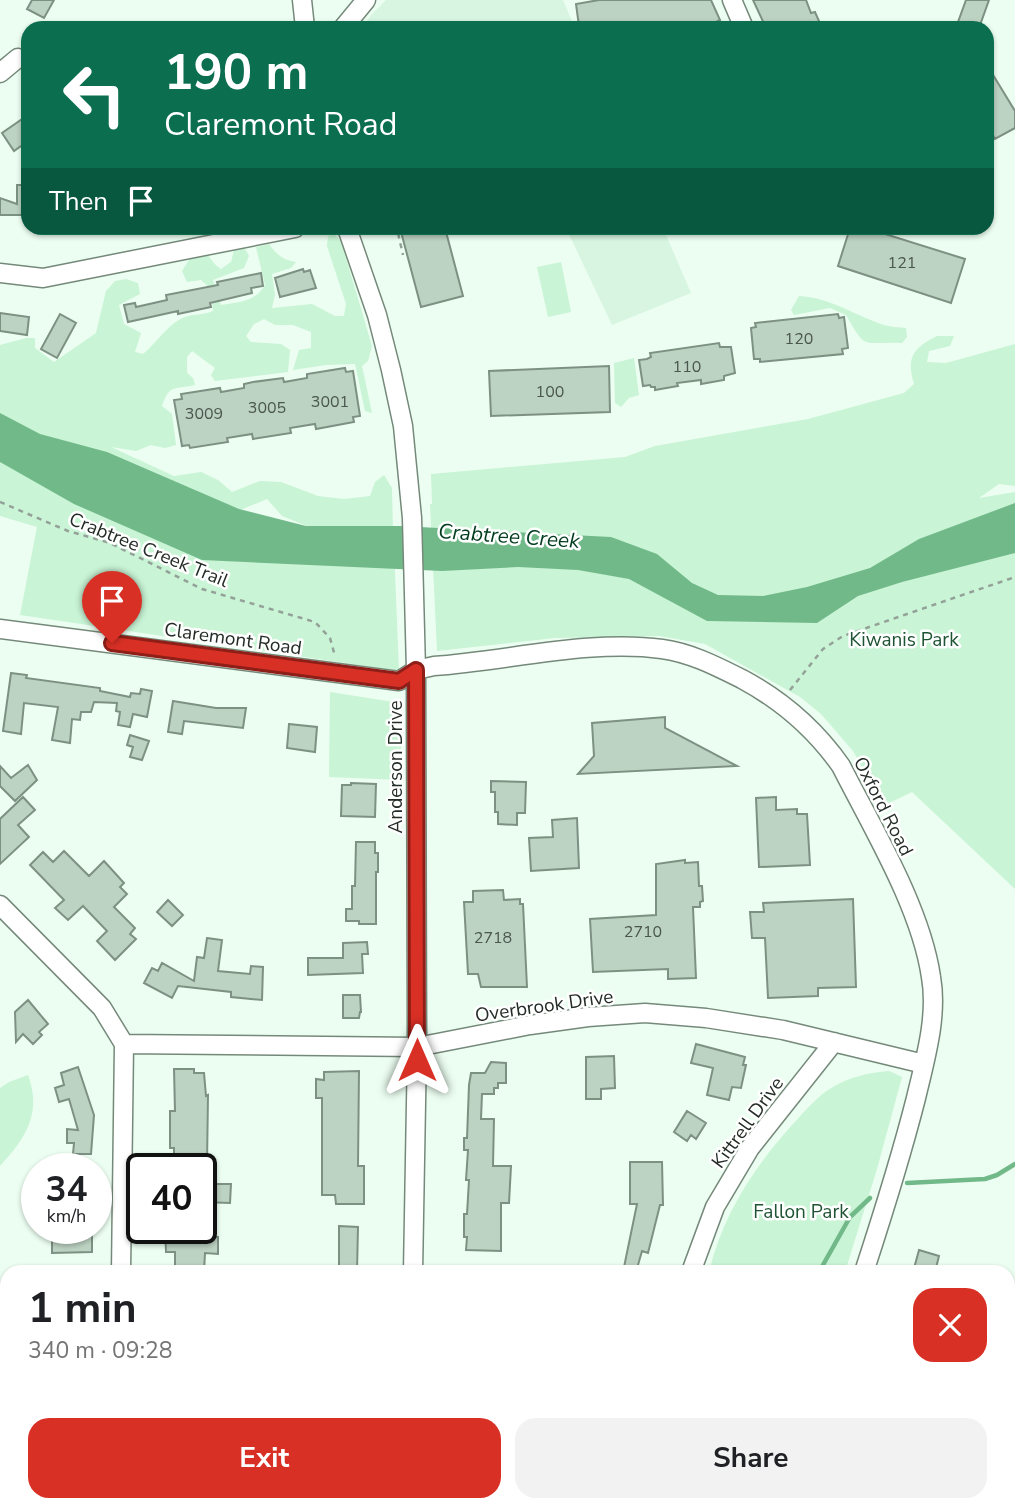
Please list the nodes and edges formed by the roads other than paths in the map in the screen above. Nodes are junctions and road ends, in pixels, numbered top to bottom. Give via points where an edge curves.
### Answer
1 (302, 0) edge
2 (366, 0) edge
3 (732, 0) edge
4 (304, 21) edge
5 (349, 21) edge
6 (741, 21) edge
7 (18, 58) dead end
8 (0, 73) edge
9 (260, 235) edge
10 (349, 235) edge
11 (0, 273) edge
12 (0, 629) edge
13 (416, 670) junction
14 (0, 905) edge
15 (834, 1042) junction
16 (124, 1044) junction
17 (417, 1047) junction
18 (924, 1064) junction
19 (121, 1265) edge
20 (413, 1265) edge
21 (694, 1265) edge
22 (866, 1265) edge

1 - 4 street
2 - 5 street
3 - 6 street
7 - 8 street
9 - 11 street via 43,278
10 - 13 street, Anderson Drive via 377,315 403,426
12 - 13 street, Claremont Road via 399,681
13 - 17 street, Anderson Drive
13 - 18 street, Oxford Road via 616,646 663,649 712,664 774,699 805,723 841,766 919,925 932,978
14 - 16 street via 102,1008
15 - 17 street, Overbrook Drive via 706,1018 645,1013 530,1025
15 - 18 street, Overbrook Drive
15 - 21 street, Kittrell Drive via 750,1148 715,1207
16 - 17 street, Overbrook Drive
16 - 19 street
17 - 20 street, Anderson Drive
18 - 22 street, Oxford Road via 899,1164

